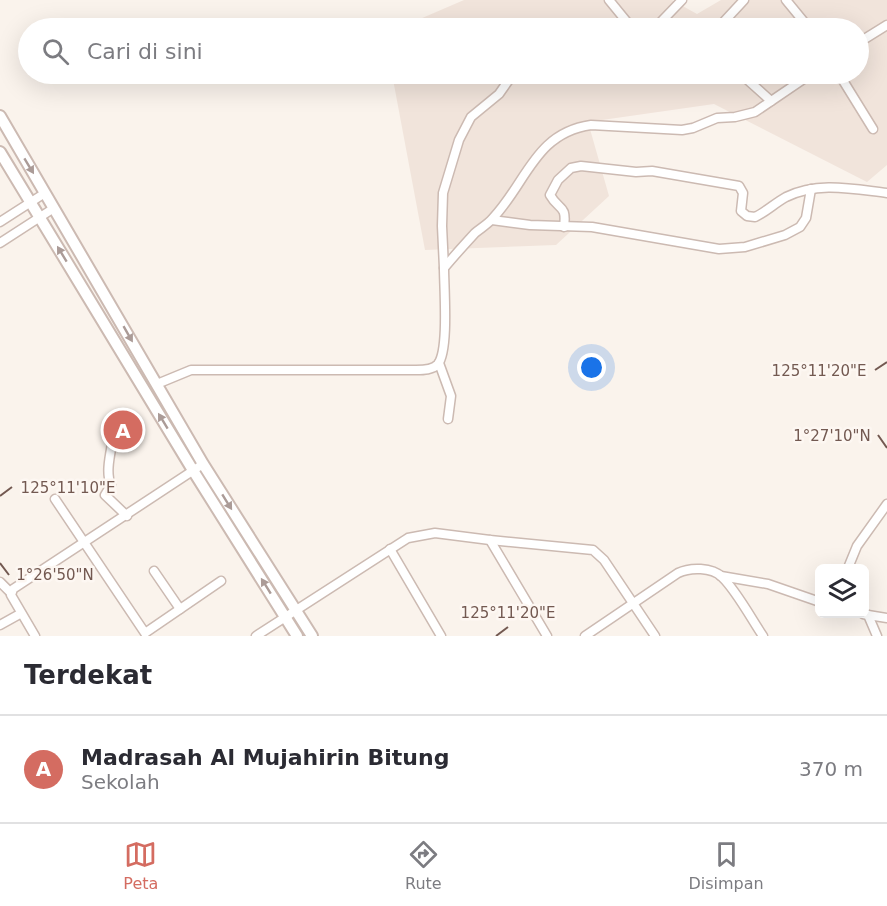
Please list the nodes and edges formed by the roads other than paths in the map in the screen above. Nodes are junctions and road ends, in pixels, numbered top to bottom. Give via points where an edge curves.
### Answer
1 (609, 0) edge
2 (682, 0) edge
3 (744, 0) edge
4 (786, 0) edge
5 (624, 18) edge
6 (665, 18) edge
7 (727, 18) edge
8 (801, 18) edge
9 (886, 29) edge
10 (869, 38) edge
11 (506, 84) edge
12 (752, 84) edge
13 (796, 84) edge
14 (844, 84) edge
15 (771, 101) junction
16 (0, 116) edge
17 (873, 129) dead end
18 (0, 152) edge
19 (811, 189) junction
20 (45, 192) junction
21 (887, 193) edge
22 (30, 201) junction
23 (54, 208) junction
24 (40, 218) junction
25 (492, 220) junction
26 (0, 222) edge
27 (564, 227) junction
28 (0, 243) edge
29 (444, 268) junction
30 (439, 363) junction
31 (157, 384) junction
32 (448, 419) dead end
33 (113, 438) dead end
34 (203, 464) junction
35 (194, 472) junction
36 (55, 499) dead end
37 (887, 504) edge
38 (127, 516) junction
39 (490, 540) junction
40 (86, 543) junction
41 (390, 549) junction
42 (850, 564) edge
43 (154, 571) dead end
44 (722, 576) junction
45 (221, 581) dead end
46 (0, 582) edge
47 (11, 593) junction
48 (815, 601) edge
49 (634, 604) junction
50 (180, 609) junction
51 (290, 614) junction
52 (18, 615) dead end
53 (869, 615) edge
54 (868, 618) edge
55 (887, 618) edge
56 (0, 625) edge
57 (35, 636) edge
58 (256, 636) edge
59 (297, 636) edge
60 (312, 636) edge
61 (441, 636) edge
62 (547, 636) edge
63 (585, 636) edge
64 (655, 636) edge
65 (763, 636) edge
66 (878, 636) edge

1 - 5 street
2 - 6 street
3 - 7 street
4 - 8 street
9 - 10 street
11 - 29 street via 471,117 459,140 443,194
12 - 15 street
13 - 15 street
14 - 17 street
15 - 25 street via 754,112 717,118 687,129 591,125 563,133 538,154
16 -> 20 street
18 - 22 street
19 - 21 street via 838,187
19 - 27 street via 800,227 745,247 719,249 592,227
19 - 27 street via 789,196 755,218 741,211 743,193 739,186 652,171 581,166 571,168 558,180 550,195 564,208
20 - 22 street
20 - 23 street
22 - 24 street
22 - 26 street
23 - 24 street
23 -> 31 street
24 - 28 street
35 -> 24 street
25 - 27 street
25 - 29 street
29 - 30 street via 445,336
30 - 31 street via 416,370 191,370
30 - 32 street via 451,396
31 - 34 street
33 - 38 street via 111,486 105,495
34 - 35 street
34 -> 51 street
35 - 38 street
51 -> 35 street
36 - 40 street
37 - 42 street via 857,546
38 - 40 street
39 - 41 street via 426,533
39 - 49 street via 593,550
39 - 62 street
40 - 47 street
40 - 50 street via 145,633
41 - 51 street
41 - 61 street
43 - 50 street
44 - 48 street via 768,584
44 - 49 street via 686,569
44 - 65 street
45 - 50 street
46 - 47 street
47 - 57 street
49 - 63 street
49 - 64 street
51 - 58 street
51 - 59 street
51 - 60 street
52 - 56 street
53 - 55 street
54 - 66 street

